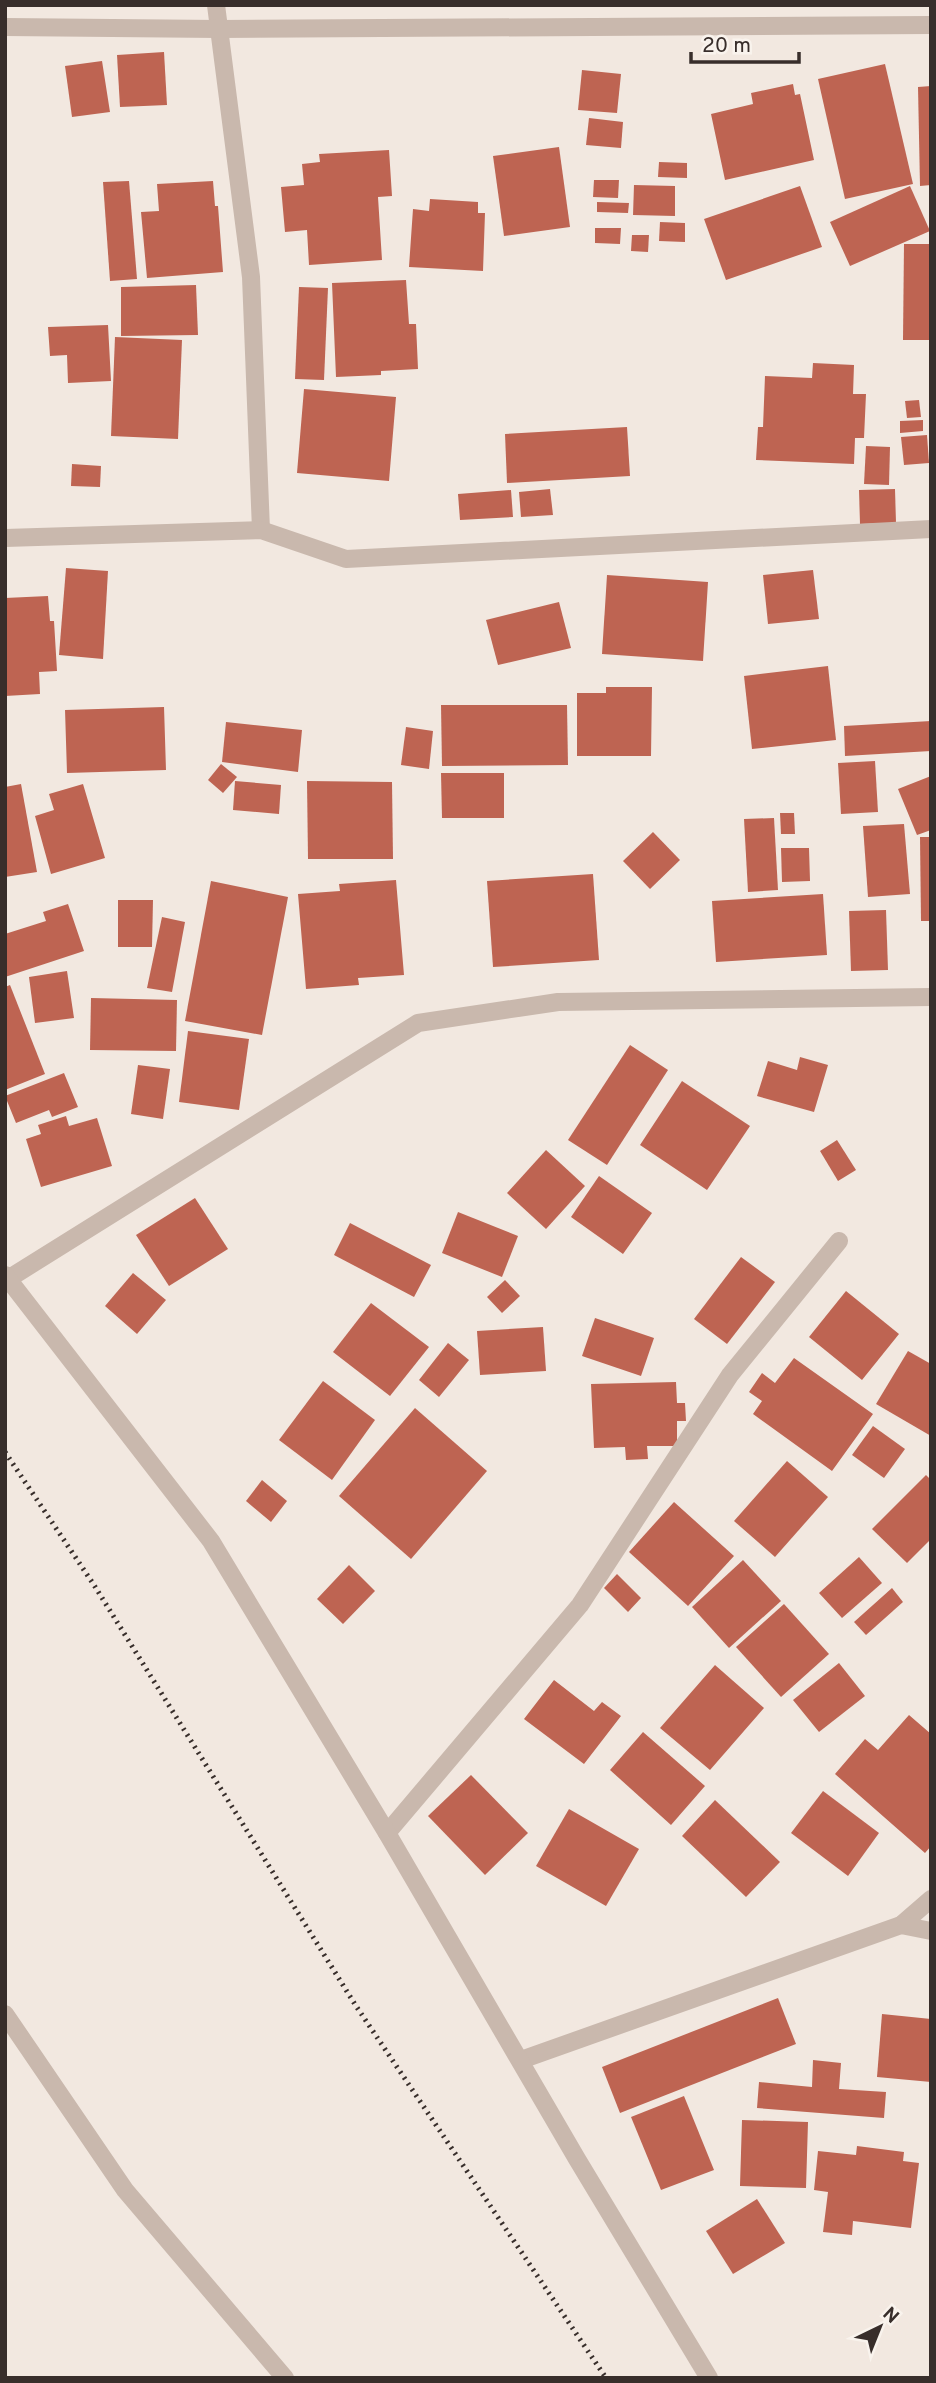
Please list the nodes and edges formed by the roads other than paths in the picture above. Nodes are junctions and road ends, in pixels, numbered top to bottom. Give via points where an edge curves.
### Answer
1 (216, 5) edge
2 (931, 25) edge
3 (5, 27) edge
4 (219, 29) junction
5 (931, 529) edge
6 (261, 530) junction
7 (5, 538) edge
8 (931, 997) edge
9 (839, 1241) dead end
10 (7, 1277) edge
11 (387, 1833) junction
12 (931, 1899) edge
13 (901, 1925) junction
14 (931, 1931) edge
15 (5, 2014) edge
16 (521, 2060) junction
17 (285, 2378) edge
18 (709, 2378) edge

1 - 4 street
2 - 4 street
3 - 4 street
4 - 6 street via 251,277
5 - 6 street via 346,559
6 - 7 street
8 - 10 street via 558,1002 418,1023
9 - 11 street via 730,1375 580,1605
10 - 11 street via 211,1541
11 - 16 street
12 - 13 street
13 - 14 street
13 - 16 street
15 - 17 street via 125,2190
16 - 18 street

